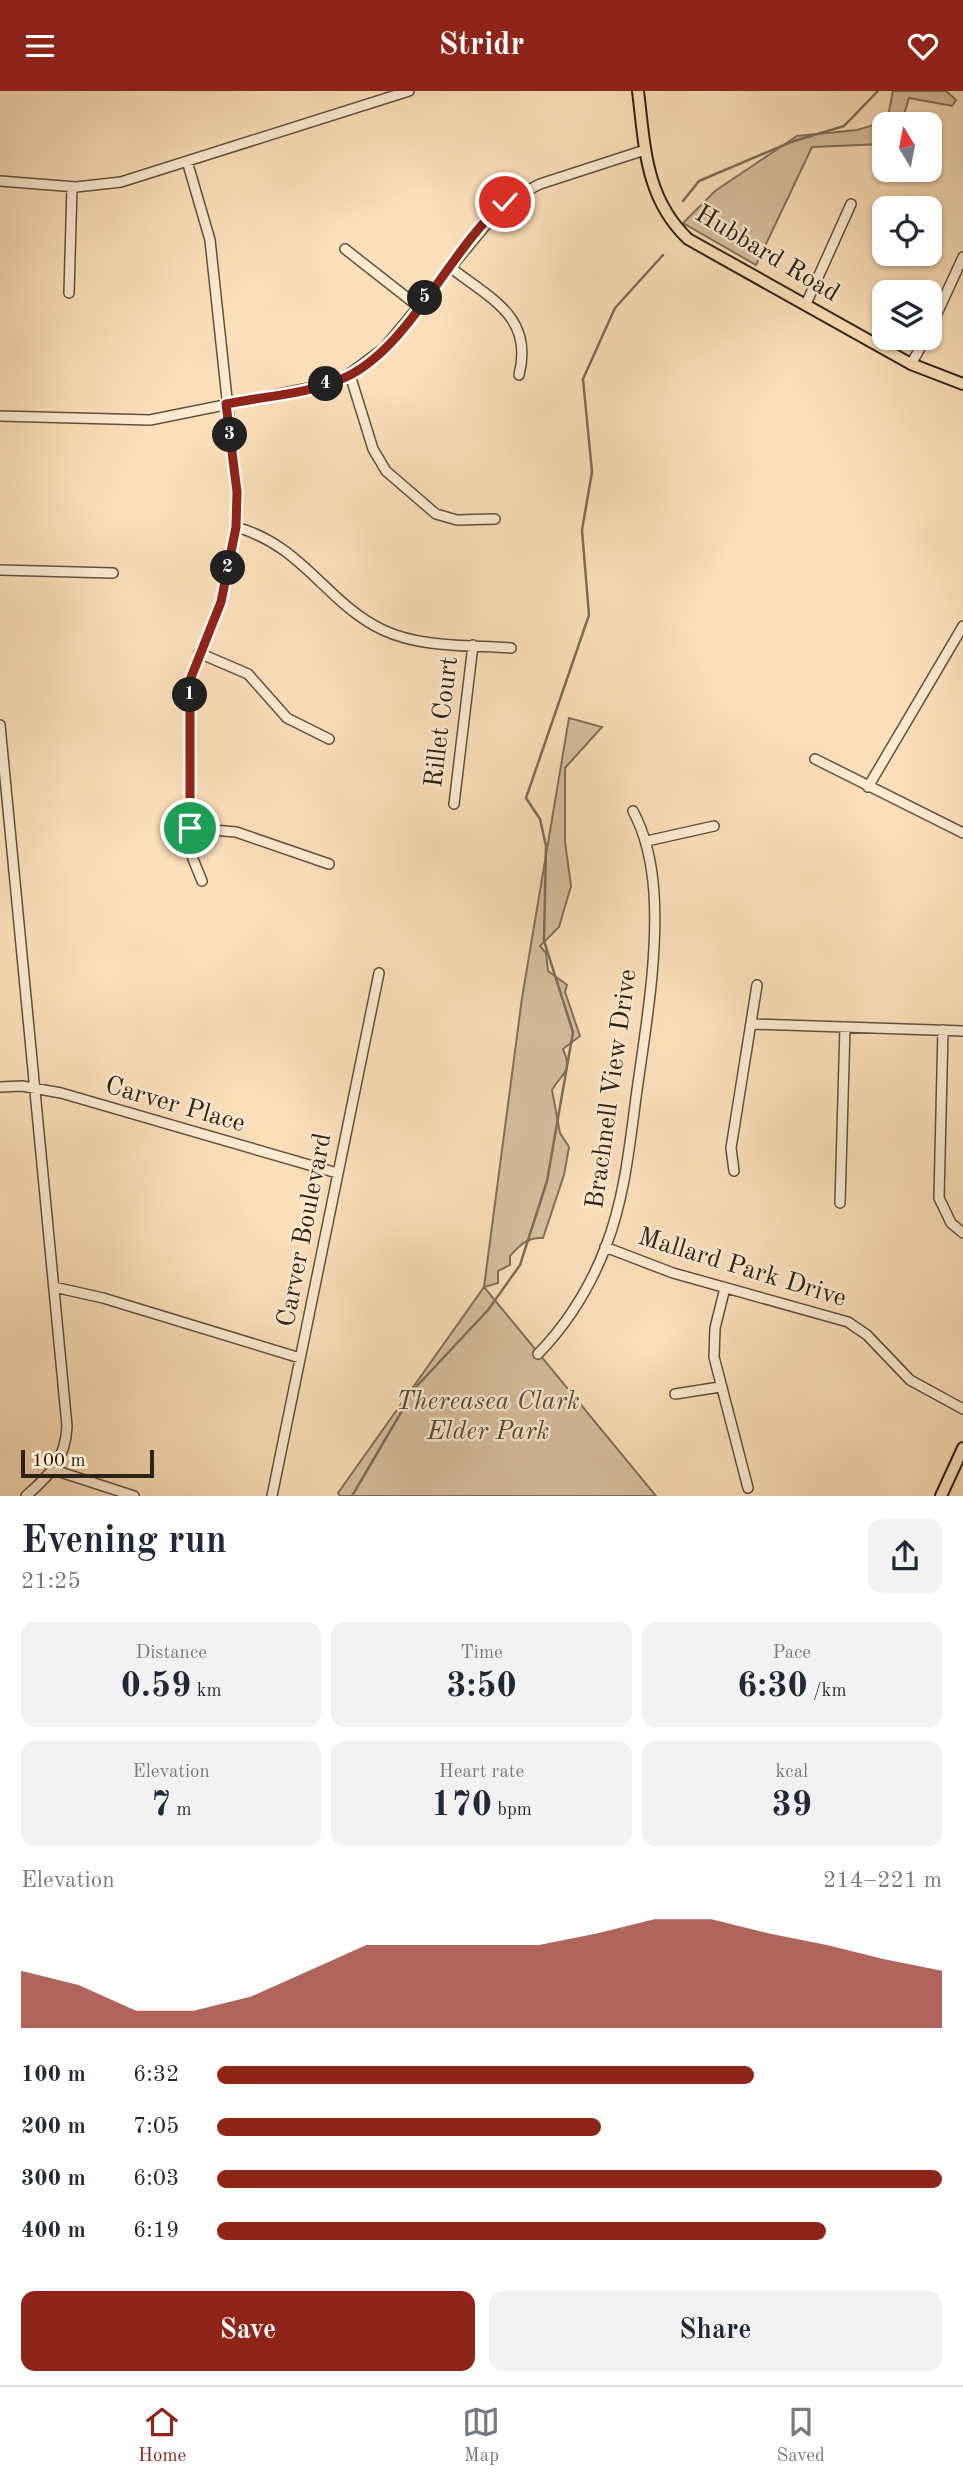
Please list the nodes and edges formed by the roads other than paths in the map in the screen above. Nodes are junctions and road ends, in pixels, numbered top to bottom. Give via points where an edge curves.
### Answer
1 (409, 91) edge
2 (638, 91) edge
3 (645, 150) junction
4 (187, 161) junction
5 (0, 181) edge
6 (72, 187) junction
7 (851, 204) dead end
8 (345, 249) dead end
9 (963, 257) edge
10 (450, 267) junction
11 (69, 293) dead end
12 (942, 303) edge
13 (806, 304) junction
14 (419, 306) junction
15 (919, 350) edge
16 (911, 364) junction
17 (350, 375) junction
18 (519, 375) dead end
19 (963, 384) edge
20 (226, 404) junction
21 (0, 416) edge
22 (495, 519) dead end
23 (236, 527) junction
24 (0, 570) edge
25 (113, 573) dead end
26 (963, 626) edge
27 (472, 645) junction
28 (511, 648) dead end
29 (199, 653) junction
30 (0, 725) edge
31 (329, 739) dead end
32 (815, 759) dead end
33 (868, 787) junction
34 (454, 804) dead end
35 (633, 811) dead end
36 (714, 826) dead end
37 (190, 828) junction
38 (963, 833) edge
39 (647, 841) junction
40 (329, 864) dead end
41 (202, 881) dead end
42 (379, 973) dead end
43 (757, 985) dead end
44 (751, 1024) junction
45 (845, 1027) junction
46 (943, 1030) junction
47 (963, 1031) edge
48 (0, 1087) edge
49 (36, 1088) junction
50 (734, 1171) dead end
51 (337, 1173) junction
52 (840, 1203) dead end
53 (963, 1233) edge
54 (605, 1247) junction
55 (54, 1287) junction
56 (726, 1288) junction
57 (538, 1354) dead end
58 (300, 1358) junction
59 (720, 1387) junction
60 (675, 1394) dead end
61 (963, 1409) edge
62 (963, 1448) edge
63 (54, 1470) junction
64 (748, 1487) dead end
65 (26, 1496) edge
66 (134, 1496) edge
67 (272, 1496) edge
68 (941, 1496) edge

1 - 4 street
2 - 3 main road, Hubbard Road
3 - 10 street via 513,197 492,213
3 - 13 main road, Hubbard Road via 655,196 682,234
4 - 6 street via 121,182
4 - 20 street via 210,240
5 - 6 street
6 - 11 street
7 - 13 street
8 - 14 street
9 - 12 street
10 - 14 street
10 - 18 street via 515,321 524,345
13 - 16 main road, Hubbard Road
14 - 17 street via 373,359
15 - 16 street
16 - 19 main road, Hubbard Road
17 - 20 street
17 - 22 street via 373,449 394,479 436,514 457,520
20 - 21 street via 150,420
20 - 23 street via 237,492
23 - 27 street via 282,546 361,617 381,629 415,640
23 - 29 street via 221,602
24 - 25 street
26 - 33 street
27 - 28 street
27 - 34 street, Rillet Court
29 - 31 street via 248,674 287,717
29 - 37 street via 190,680
30 - 49 street
32 - 33 street
33 - 38 street
35 - 39 street, Brachnell View Drive
36 - 39 street
37 - 40 street via 236,832
37 - 41 street via 193,859
39 - 54 street, Brachnell View Drive via 654,912 646,1030 623,1181
42 - 51 street, Carver Boulevard
43 - 44 street
44 - 45 street
44 - 50 street via 731,1148
45 - 46 street
45 - 52 street
46 - 47 street
46 - 53 street via 939,1198 951,1223
48 - 49 street, Carver Place
49 - 51 street, Carver Place
49 - 55 street
51 - 58 street, Carver Boulevard
54 - 56 street, Mallard Park Drive
54 - 57 street, Brachnell View Drive via 579,1305
55 - 58 street
55 - 63 street via 67,1426
56 - 59 street via 714,1340
56 - 61 street, Mallard Park Drive via 848,1322 910,1380
58 - 67 street, Carver Boulevard
59 - 60 street
59 - 64 street
62 - 68 main road
63 - 65 street
63 - 66 street

